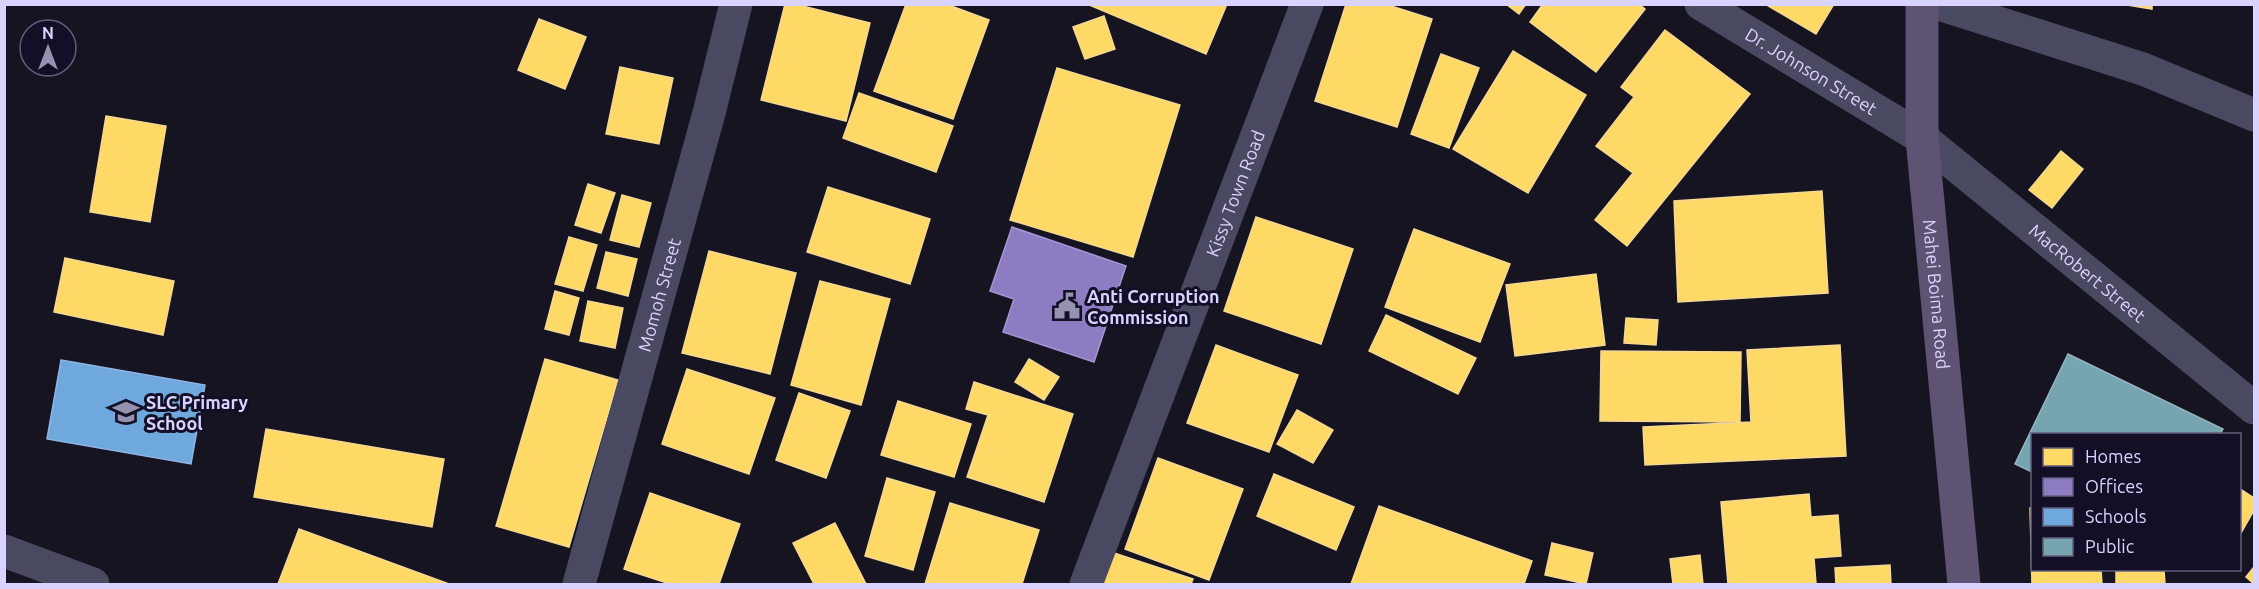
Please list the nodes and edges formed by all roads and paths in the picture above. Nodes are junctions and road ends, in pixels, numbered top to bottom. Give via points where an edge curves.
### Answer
1 (736, 4) edge
2 (1307, 4) edge
3 (1701, 4) edge
4 (1922, 4) edge
5 (1939, 4) edge
6 (2254, 115) edge
7 (1922, 138) junction
8 (2254, 408) edge
9 (4, 551) edge
10 (93, 585) edge
11 (579, 585) edge
12 (1086, 585) edge
13 (1964, 585) edge

1 - 11 street, Momoh Street
2 - 12 street, Kissy Town Road
3 - 7 street, Dr. Johnson Street
4 - 7 main road, Mahei Boima Road
5 - 6 street via 2143,69
7 - 8 street, MacRobert Street
7 - 13 main road, Mahei Boima Road
9 - 10 street

